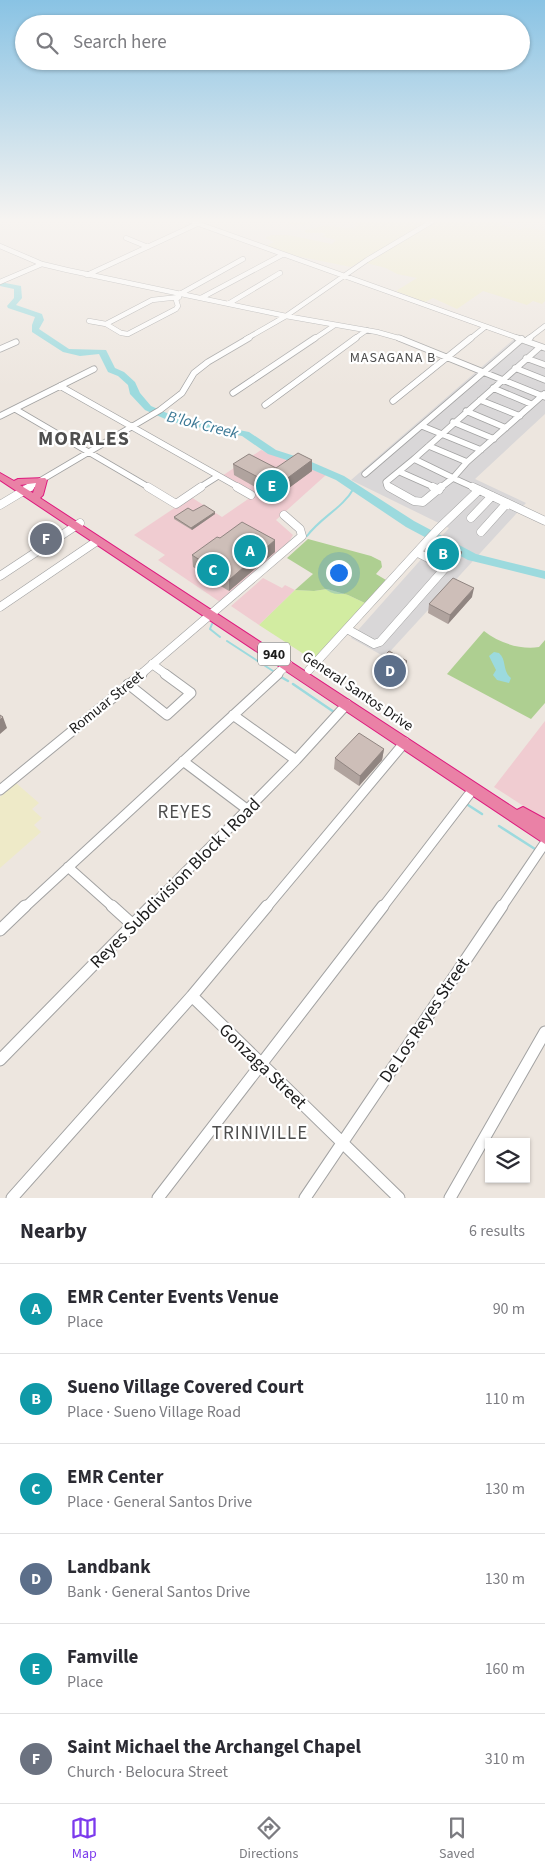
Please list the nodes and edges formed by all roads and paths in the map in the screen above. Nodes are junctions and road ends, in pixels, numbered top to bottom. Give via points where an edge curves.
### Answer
1 (17, 275) edge
2 (87, 275) edge
3 (216, 275) edge
4 (245, 275) edge
5 (277, 275) edge
6 (340, 275) edge
7 (344, 276) junction
8 (0, 282) edge
9 (181, 296) junction
10 (201, 298) junction
11 (228, 304) junction
12 (286, 316) junction
13 (89, 321) dead end
14 (106, 324) junction
15 (336, 325) junction
16 (485, 326) junction
17 (545, 326) edge
18 (367, 330) junction
19 (524, 340) junction
20 (16, 342) dead end
21 (543, 348) edge
22 (0, 349) edge
23 (446, 358) junction
24 (526, 358) junction
25 (545, 365) edge
26 (515, 368) junction
27 (94, 369) dead end
28 (484, 373) junction
29 (503, 379) junction
30 (545, 380) edge
31 (60, 386) junction
32 (493, 388) junction
33 (233, 393) dead end
34 (544, 395) edge
35 (480, 400) junction
36 (393, 401) dead end
37 (531, 404) junction
38 (265, 406) dead end
39 (15, 409) junction
40 (466, 411) junction
41 (0, 416) edge
42 (520, 416) junction
43 (453, 422) junction
44 (422, 426) junction
45 (134, 427) junction
46 (506, 428) junction
47 (441, 434) junction
48 (494, 439) junction
49 (429, 446) junction
50 (481, 450) junction
51 (90, 453) junction
52 (413, 459) junction
53 (467, 462) junction
54 (0, 470) edge
55 (400, 472) junction
56 (366, 474) dead end
57 (0, 476) edge
58 (218, 476) junction
59 (453, 478) junction
60 (42, 480) junction
61 (27, 489) junction
62 (439, 490) junction
63 (479, 490) junction
64 (251, 495) dead end
65 (492, 496) junction
66 (507, 503) junction
67 (0, 505) edge
68 (284, 515) dead end
69 (471, 518) dead end
70 (545, 521) edge
71 (78, 525) junction
72 (480, 532) dead end
73 (97, 541) junction
74 (418, 552) junction
75 (0, 576) edge
76 (0, 607) edge
77 (215, 612) junction
78 (347, 629) junction
79 (152, 664) junction
80 (288, 664) junction
81 (309, 670) junction
82 (128, 684) junction
83 (347, 704) junction
84 (233, 715) junction
85 (405, 742) junction
86 (296, 760) junction
87 (183, 761) junction
88 (474, 788) junction
89 (0, 790) edge
90 (248, 810) junction
91 (545, 827) edge
92 (545, 837) edge
93 (545, 843) edge
94 (68, 867) junction
95 (133, 925) junction
96 (0, 930) edge
97 (192, 996) junction
98 (545, 1032) edge
99 (0, 1060) edge
100 (262, 1064) junction
101 (342, 1142) junction
102 (12, 1198) edge
103 (158, 1198) edge
104 (305, 1198) edge
105 (399, 1198) edge
106 (450, 1198) edge

1 - 8 street
2 - 9 street
3 - 9 street
4 - 10 street
5 - 11 street
6 - 7 street
7 - 12 street
7 - 16 street
9 - 10 street
9 - 14 street via 152,300
9 - 14 street via 176,300 176,309 133,332 121,333
10 - 11 street
11 - 12 street
12 - 15 street
12 - 45 street via 200,368 182,393
13 - 14 street
15 - 18 street
15 - 33 street
16 - 19 street
16 - 23 street
17 - 19 street
18 - 23 street via 399,338
18 - 38 street
19 - 21 street
19 - 28 street
20 - 22 street
21 - 24 street
23 - 28 street
23 - 36 street
24 - 25 street
24 - 26 street
26 - 29 street
26 - 30 street
27 - 31 street
28 - 29 street
28 - 44 street
29 - 32 street
29 - 34 street
31 - 39 street
31 - 45 street
32 - 35 street
32 - 37 street
34 - 37 street
35 - 40 street
35 - 42 street
37 - 42 street
39 - 41 street
39 - 51 street
40 - 43 street
40 - 46 street
42 - 46 street
43 - 47 street
43 - 48 street
44 - 47 street
44 - 56 street
45 - 51 street
45 - 58 street
46 - 48 street
47 - 49 street
47 - 50 street
48 - 50 street
49 - 52 street
49 - 53 street
50 - 53 street
51 - 58 street via 176,504
51 - 60 street
52 - 55 street
52 - 59 street
53 - 59 street
54 - 61 highway, General Santos Drive / 940
55 - 62 street
55 - 62 street via 386,484 414,501 425,501
57 - 61 highway, General Santos Drive / 940
58 - 64 street
59 - 62 street
59 - 63 street
60 - 61 highway
60 - 61 highway
61 - 67 street
61 - 71 highway, General Santos Drive / 940
63 - 65 street
63 - 74 street
65 - 66 street
65 - 69 street
66 - 70 street
66 - 72 street
68 - 77 street, Romuar Street via 300,529 302,536
71 - 73 highway, General Santos Drive / 940
71 - 75 street
71 - 77 highway, General Santos Drive / 940
73 - 76 street
73 - 77 highway, General Santos Drive / 940
74 - 78 street
74 - 78 street via 446,567 380,642 374,644
77 - 79 street, Romuar Street
77 - 80 highway, General Santos Drive / 940
77 - 81 highway, General Santos Drive / 940
78 - 81 street
79 - 82 street, Romuar Street
79 - 82 street via 192,692 167,714
80 - 83 highway, General Santos Drive / 940
80 - 84 street
81 - 91 highway, General Santos Drive / 940
82 - 89 street, Romuar Street
83 - 85 highway, General Santos Drive / 940
83 - 86 street, Reyes Subdivision Block I Road
84 - 86 street
84 - 87 street
85 - 88 highway, General Santos Drive / 940
85 - 97 street
86 - 90 street, Reyes Subdivision Block I Road
87 - 90 street
87 - 94 street
88 - 92 highway, General Santos Drive / 940
88 - 100 street
90 - 95 street, Reyes Subdivision Block I Road
93 - 101 street, De Los Reyes Street
94 - 95 street
94 - 96 street
95 - 99 street, Reyes Subdivision Block I Road
97 - 100 street, Gonzaga Street
97 - 102 street
98 - 106 street
100 - 101 street, Gonzaga Street
100 - 103 street
101 - 104 street, De Los Reyes Street
101 - 105 street, Gonzaga Street

